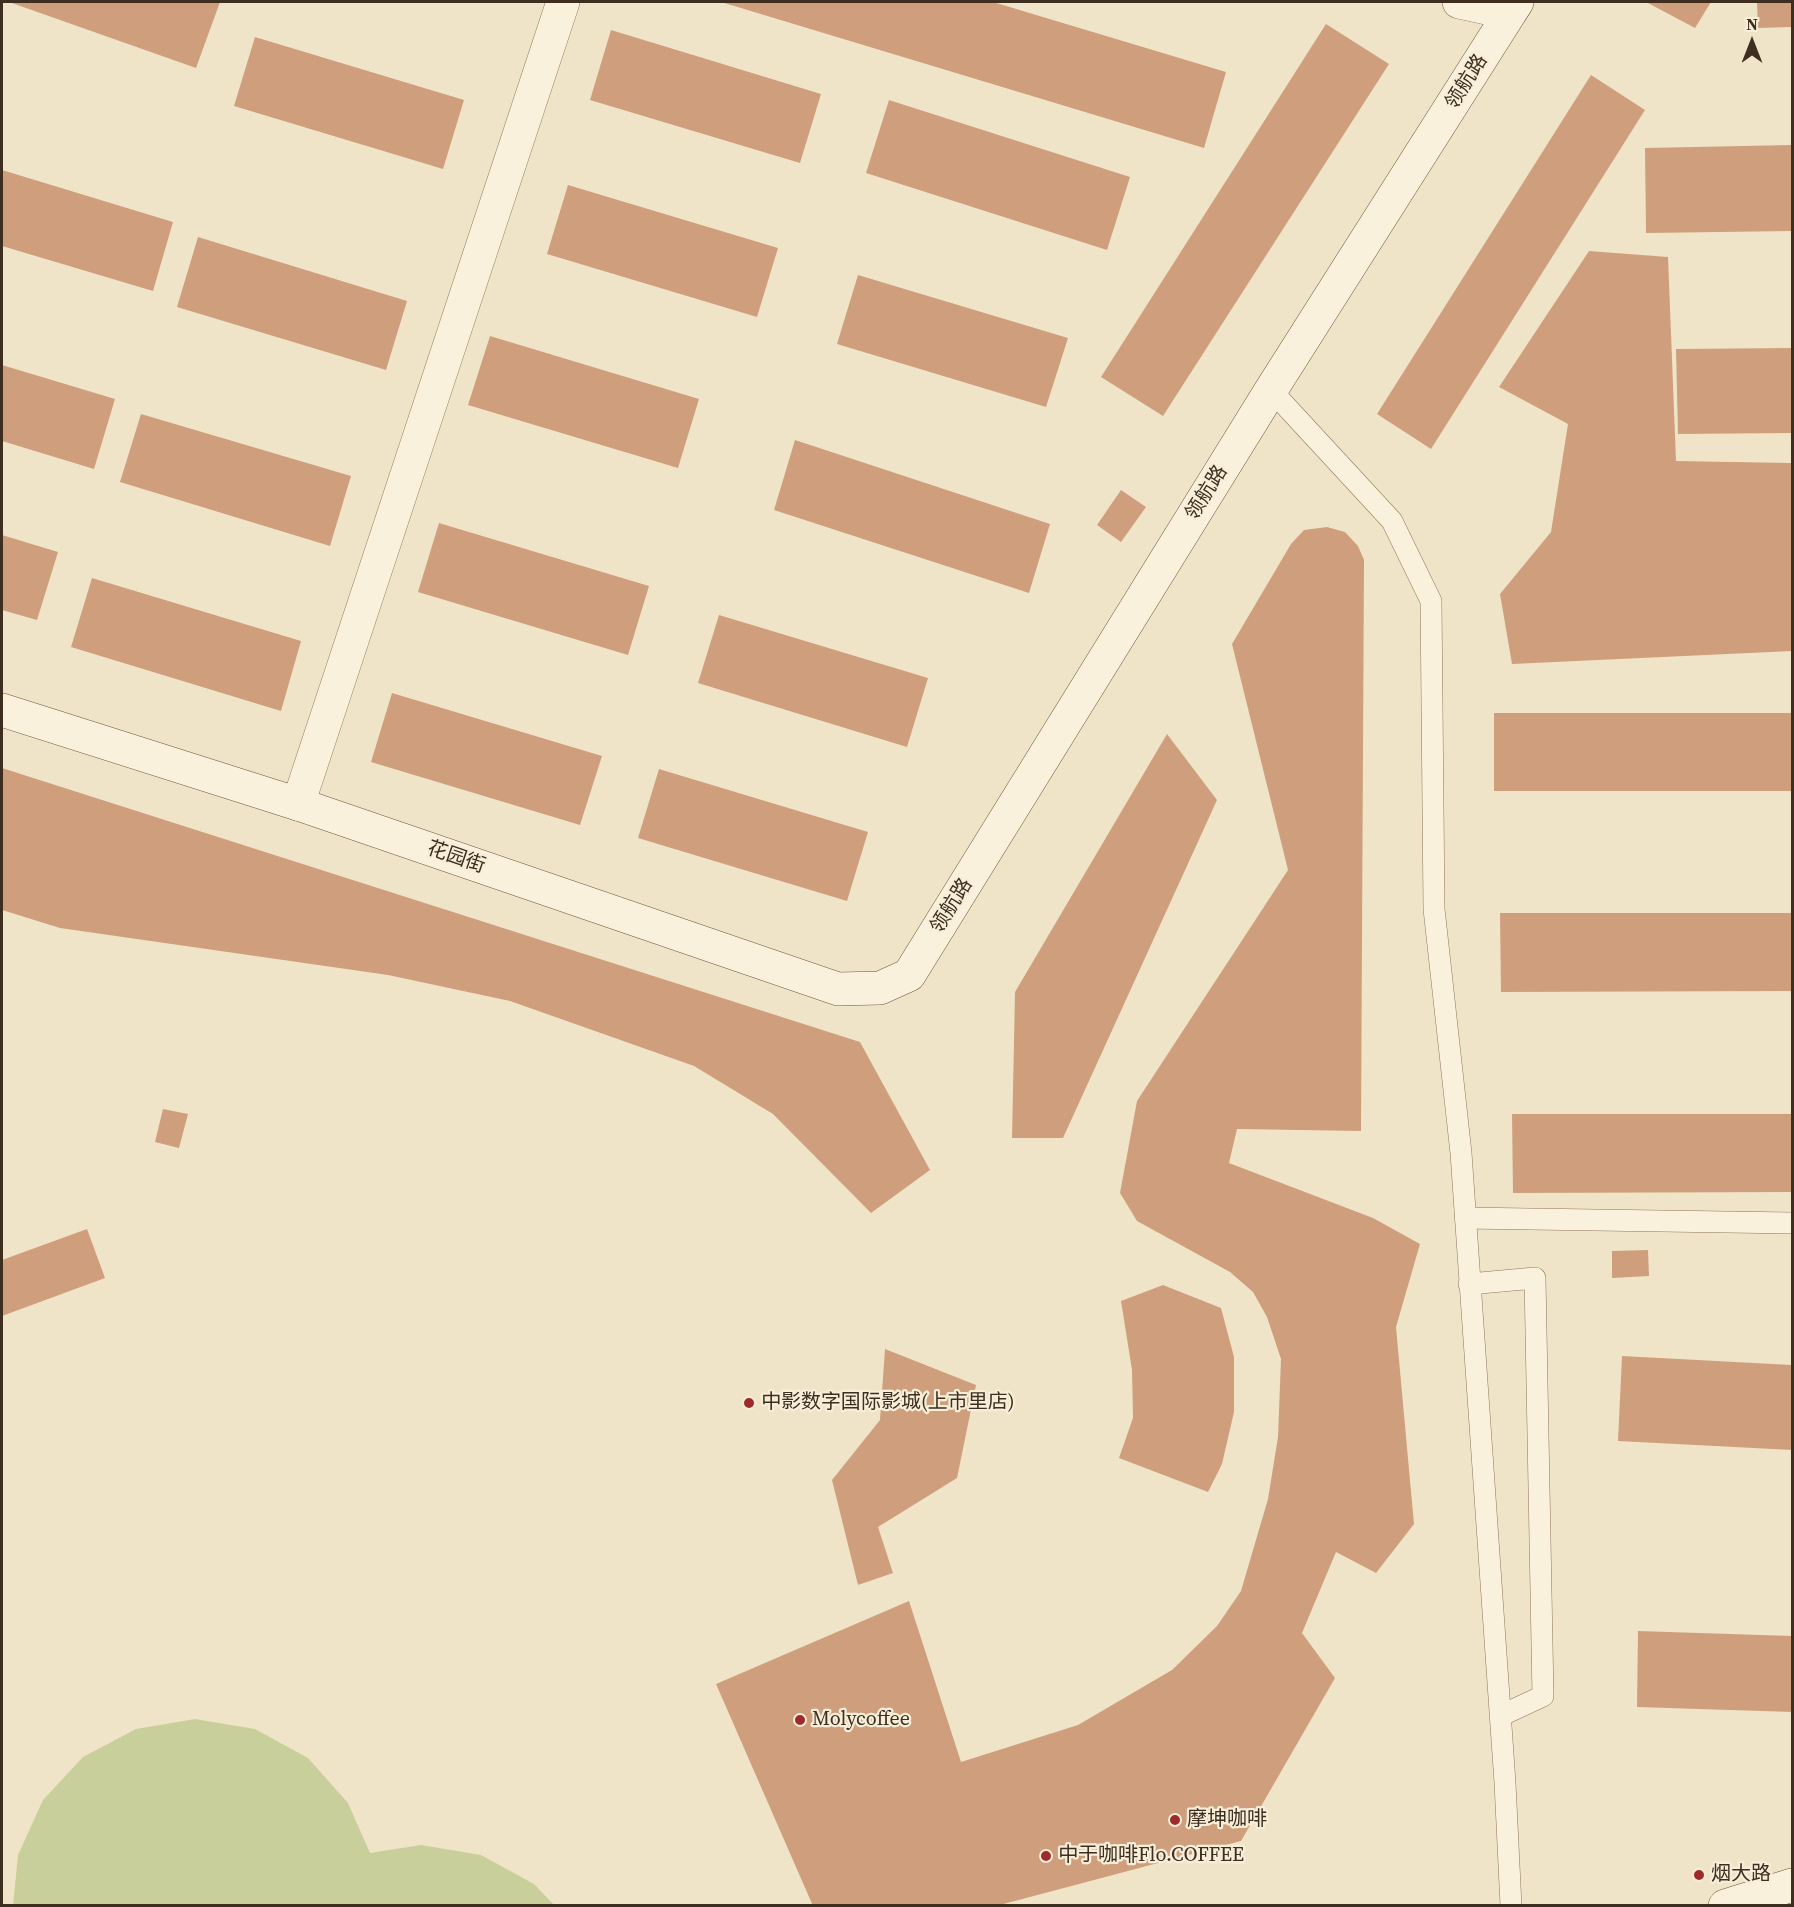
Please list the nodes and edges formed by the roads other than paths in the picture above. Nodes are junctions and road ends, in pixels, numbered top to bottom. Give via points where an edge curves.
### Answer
1 (562, 2) edge
2 (1459, 2) edge
3 (1513, 7) edge
4 (1271, 390) junction
5 (2, 710) edge
6 (298, 804) junction
7 (909, 975) joint
8 (1465, 1218) junction
9 (1792, 1224) edge
10 (1469, 1284) junction
11 (1500, 1716) junction
12 (1792, 1885) edge
13 (1511, 1905) edge
14 (1725, 1905) edge

1 - 6 street
2 - 3 street
3 - 4 street, 领航路
4 - 7 street, 领航路
4 - 8 lane via 1392,521 1431,602 1434,909
5 - 6 street, 花园街
6 - 7 street, 花园街 via 838,989 880,988
8 - 9 lane
8 - 10 lane
10 - 11 lane
10 - 11 lane via 1535,1278 1543,1696
11 - 13 lane
12 - 14 street

